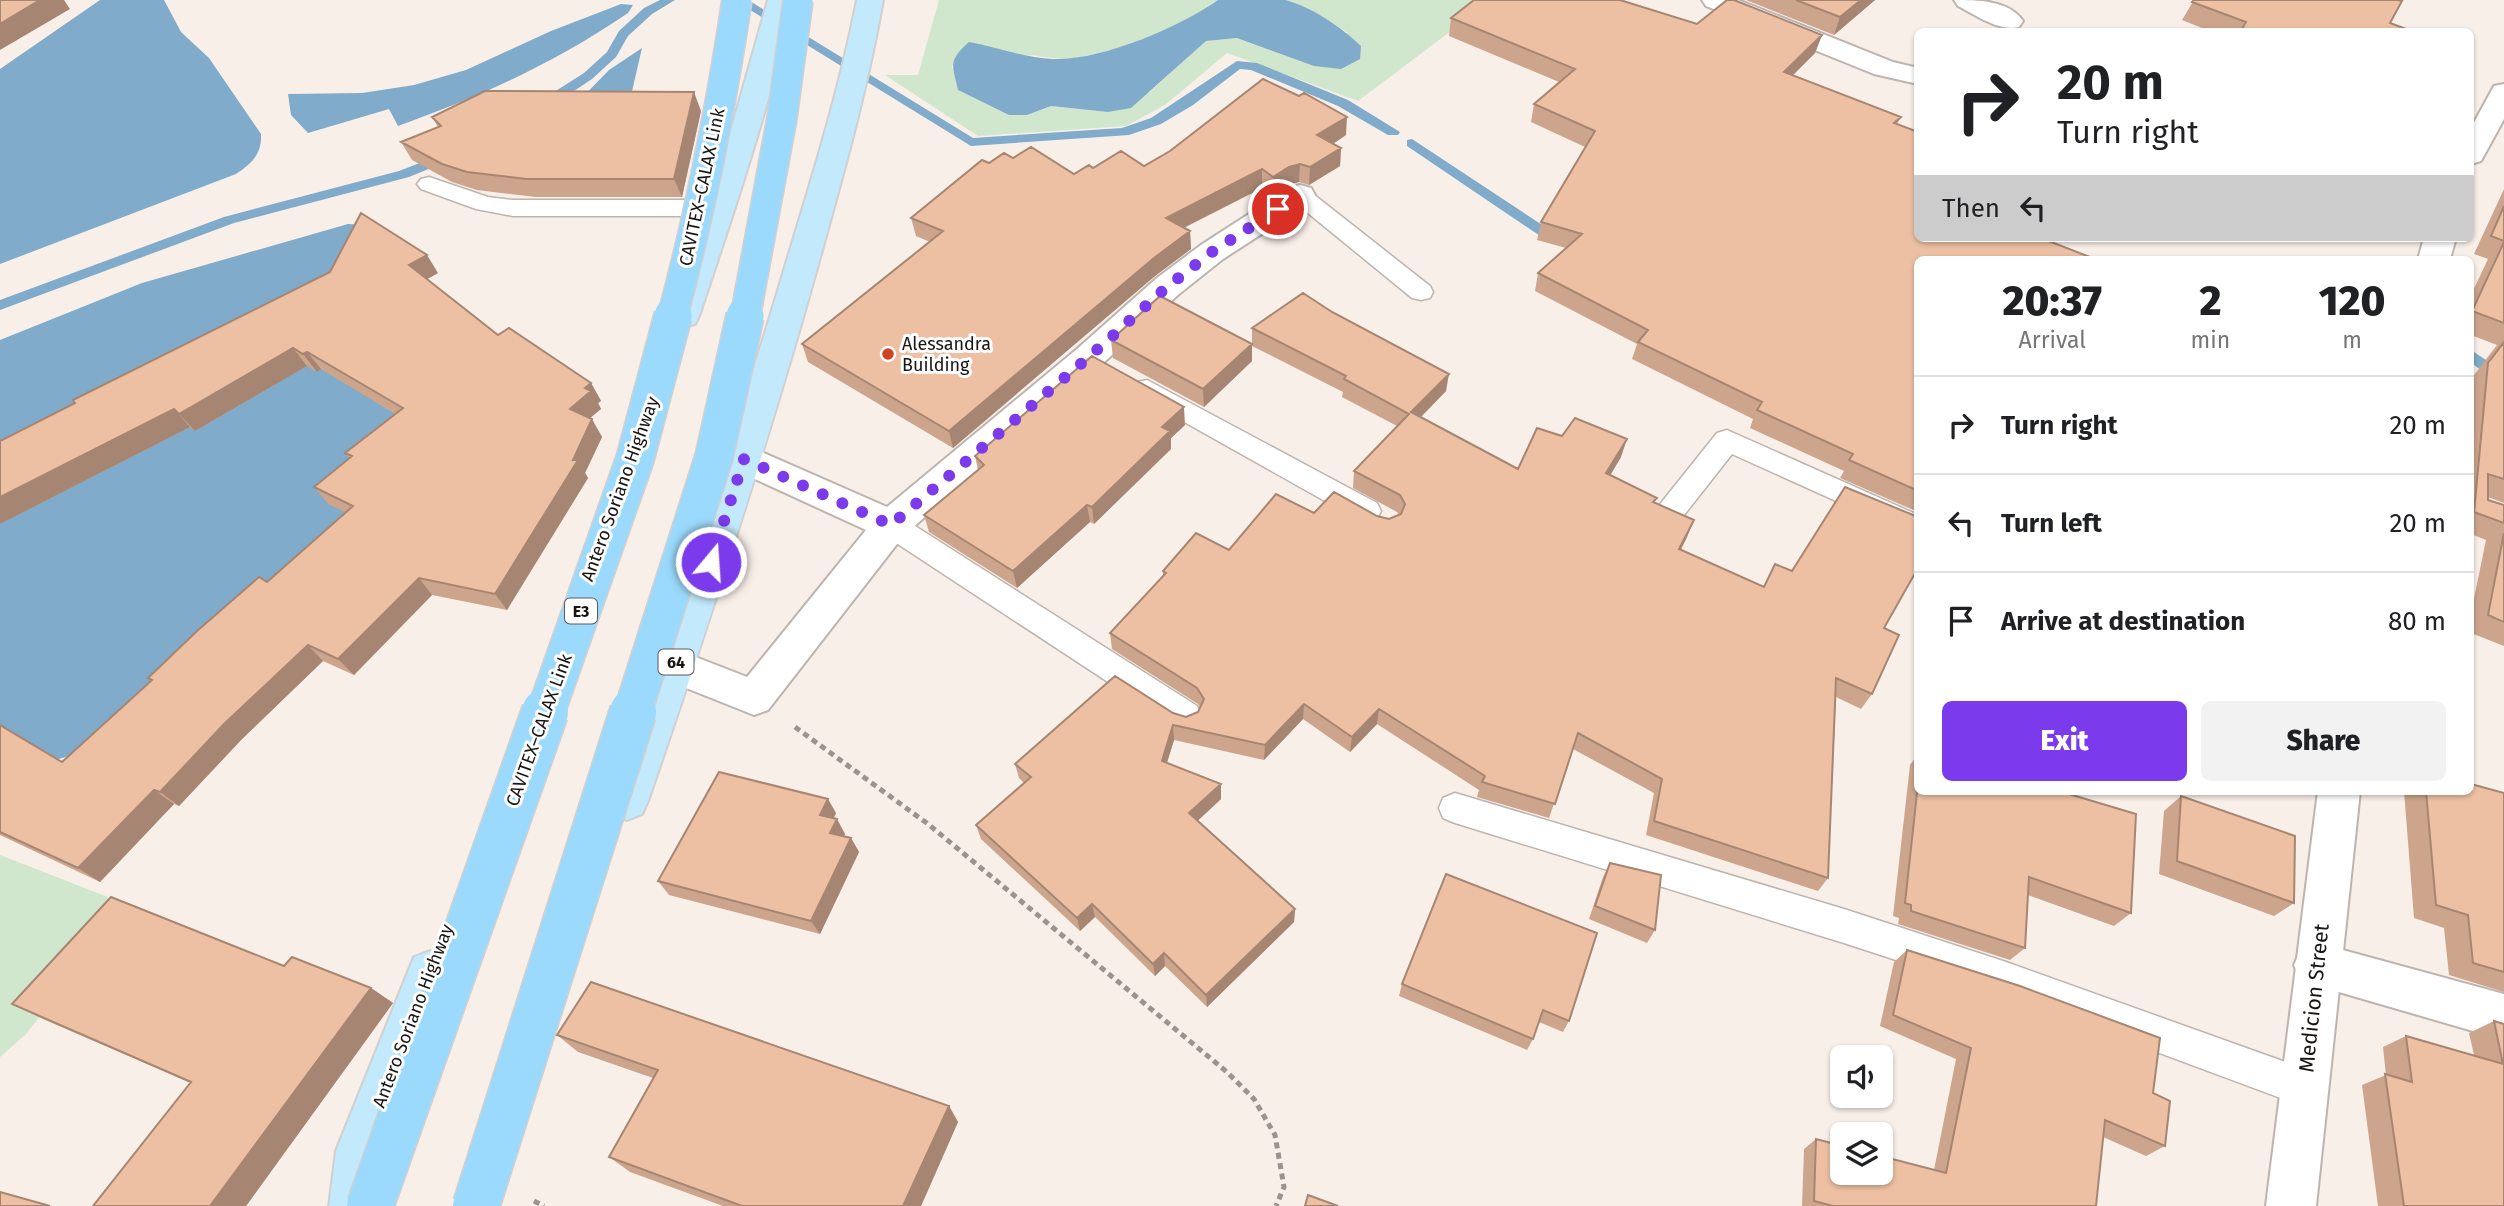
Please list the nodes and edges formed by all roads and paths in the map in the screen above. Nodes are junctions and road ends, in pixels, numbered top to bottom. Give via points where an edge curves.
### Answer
1 (737, 0) edge
2 (870, 0) edge
3 (1715, 0) edge
4 (1967, 0) edge
5 (787, 1) edge
6 (2011, 20) edge
7 (1914, 75) edge
8 (2504, 92) edge
9 (2474, 149) edge
10 (429, 184) edge
11 (1300, 195) joint
12 (721, 208) junction
13 (1421, 292) dead end
14 (1109, 368) junction
15 (744, 459) junction
16 (1671, 511) edge
17 (1386, 522) edge
18 (891, 525) junction
19 (1914, 525) edge
20 (674, 666) junction
21 (754, 698) junction
22 (1186, 716) edge
23 (2338, 795) edge
24 (1455, 808) dead end
25 (2317, 965) junction
26 (2504, 1017) edge
27 (2305, 1088) junction
28 (354, 1206) edge
29 (370, 1206) edge
30 (459, 1206) edge
31 (477, 1206) edge
32 (1276, 1206) edge
33 (2291, 1206) edge

1 - 29 highway, CAVITEX–CALAX Link / E3, bridge via 688,258 635,459
2 - 15 main road, 64 via 848,100
3 - 7 street via 1884,68
4 - 6 street
5 - 12 main road, Antero Soriano Highway
5 - 31 highway, bridge via 782,118 756,267 714,457
8 - 9 street
10 - 12 lane via 484,204 513,208
11 - 13 lane
11 - 14 street via 1168,286
12 - 28 main road, Antero Soriano Highway via 598,551 361,1151
14 - 17 lane
14 - 18 street
15 - 18 street
15 - 20 main road, 64
16 - 19 lane via 1727,440
18 - 21 street
18 - 22 lane
20 - 21 street
20 - 30 main road, 64 via 592,901 481,1179
21 - 32 path via 928,824 1227,1072 1254,1099 1275,1135 1284,1187
23 - 25 street, Medicion Street
24 - 27 lane via 1981,971
25 - 26 street
25 - 27 street, Medicion Street
27 - 33 street, Medicion Street

